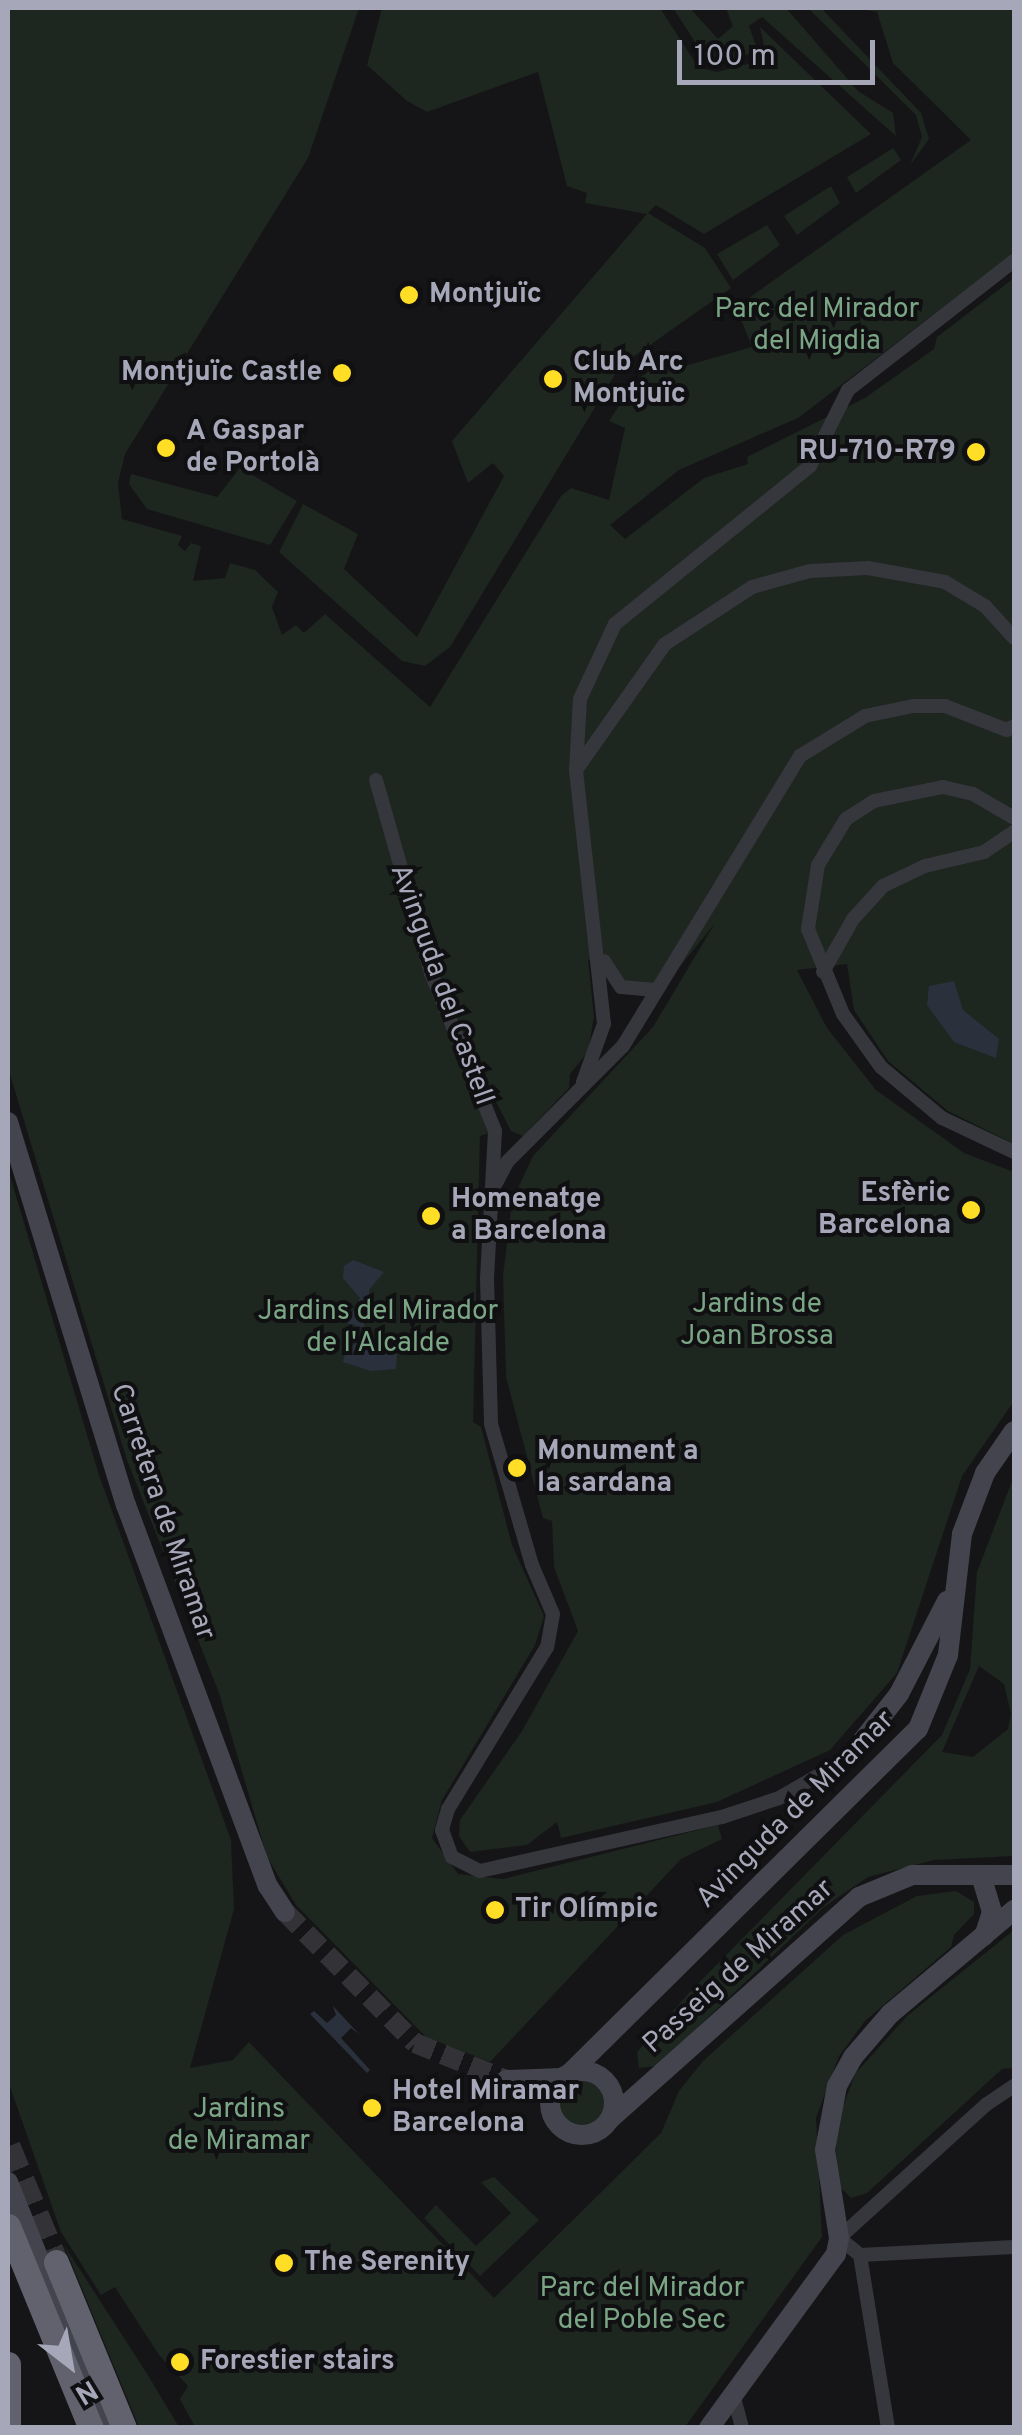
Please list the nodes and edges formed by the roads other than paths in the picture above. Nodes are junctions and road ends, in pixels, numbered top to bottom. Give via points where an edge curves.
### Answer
1 (1014, 261) edge
2 (1014, 638) edge
3 (1012, 732) edge
4 (576, 770) junction
5 (376, 780) dead end
6 (1014, 818) edge
7 (1012, 835) edge
8 (599, 946) junction
9 (823, 972) junction
10 (656, 990) junction
11 (583, 1082) junction
12 (8, 1122) edge
13 (495, 1131) junction
14 (524, 1144) junction
15 (1014, 1152) edge
16 (491, 1194) junction
17 (1014, 1431) edge
18 (951, 1594) junction
19 (863, 1740) junction
20 (892, 1754) junction
21 (1014, 1875) edge
22 (982, 1879) junction
23 (1014, 1910) edge
24 (285, 1912) tunnel mouth
25 (992, 1912) junction
26 (984, 1938) junction
27 (616, 2029) junction
28 (566, 2076) junction
29 (647, 2085) junction
30 (608, 2086) junction
31 (1014, 2086) edge
32 (550, 2109) junction
33 (610, 2119) junction
34 (8, 2182) edge
35 (8, 2226) edge
36 (840, 2238) junction
37 (1014, 2248) edge
38 (860, 2254) junction
39 (56, 2262) tunnel mouth
40 (8, 2364) edge
41 (733, 2394) junction
42 (8, 2428) edge
43 (91, 2428) edge
44 (108, 2428) edge
45 (124, 2428) edge
46 (708, 2428) edge
47 (742, 2428) edge
48 (888, 2428) edge

1 - 4 street via 836,404 810,466 790,485 615,624 580,699
2 - 4 street via 986,606 946,582 904,571 810,571 752,587 664,644
3 - 10 street via 945,706 913,706 865,716 825,734 780,782
4 - 8 street
5 - 13 street, Avinguda del Castell via 430,972
6 - 9 street via 973,794 943,787 901,792 846,819 818,865 809,908 808,929
7 - 9 street via 883,886 853,919
8 - 10 street via 616,983 634,992
8 - 11 street via 604,1024
9 - 15 street via 860,1040 909,1094 942,1118
10 - 11 street via 623,1046
11 - 14 street
12 - 24 street, Carretera de Miramar via 126,1505 268,1886
13 - 14 street, Avinguda del Castell
13 - 16 street, Avinguda del Castell
14 - 16 street
16 - 19 street, Avinguda del Castell via 491,1424 554,1629 448,1810 442,1830 452,1856 480,1871 722,1817 779,1798 833,1767
17 - 18 street, Avinguda de Miramar via 979,1488
18 - 19 street via 900,1694
18 - 20 street, Avinguda de Miramar via 940,1686 918,1729
19 - 20 street via 890,1730
20 - 27 street, Avinguda de Miramar
21 - 22 street, Passeig de Miramar
22 - 25 street
22 - 29 street, Passeig de Miramar via 968,1871 928,1872 859,1897
23 - 25 street
23 - 26 street
25 - 26 street
26 - 36 street via 890,2014 837,2086 825,2150
27 - 28 street, Avinguda de Miramar
27 - 30 street, Avinguda de Miramar via 601,2050
28 - 30 street
28 - 32 street
28 - 32 street via 511,2082
29 - 30 street, Passeig de Miramar via 632,2094
29 - 33 street, Passeig de Miramar
30 - 33 street
31 - 36 street
32 - 33 street via 559,2127 578,2136
34 - 44 street
35 - 43 highway
36 - 38 street
36 - 41 street via 827,2270
37 - 38 street
38 - 48 street
39 - 45 highway
40 - 42 highway
41 - 46 street
41 - 47 street

